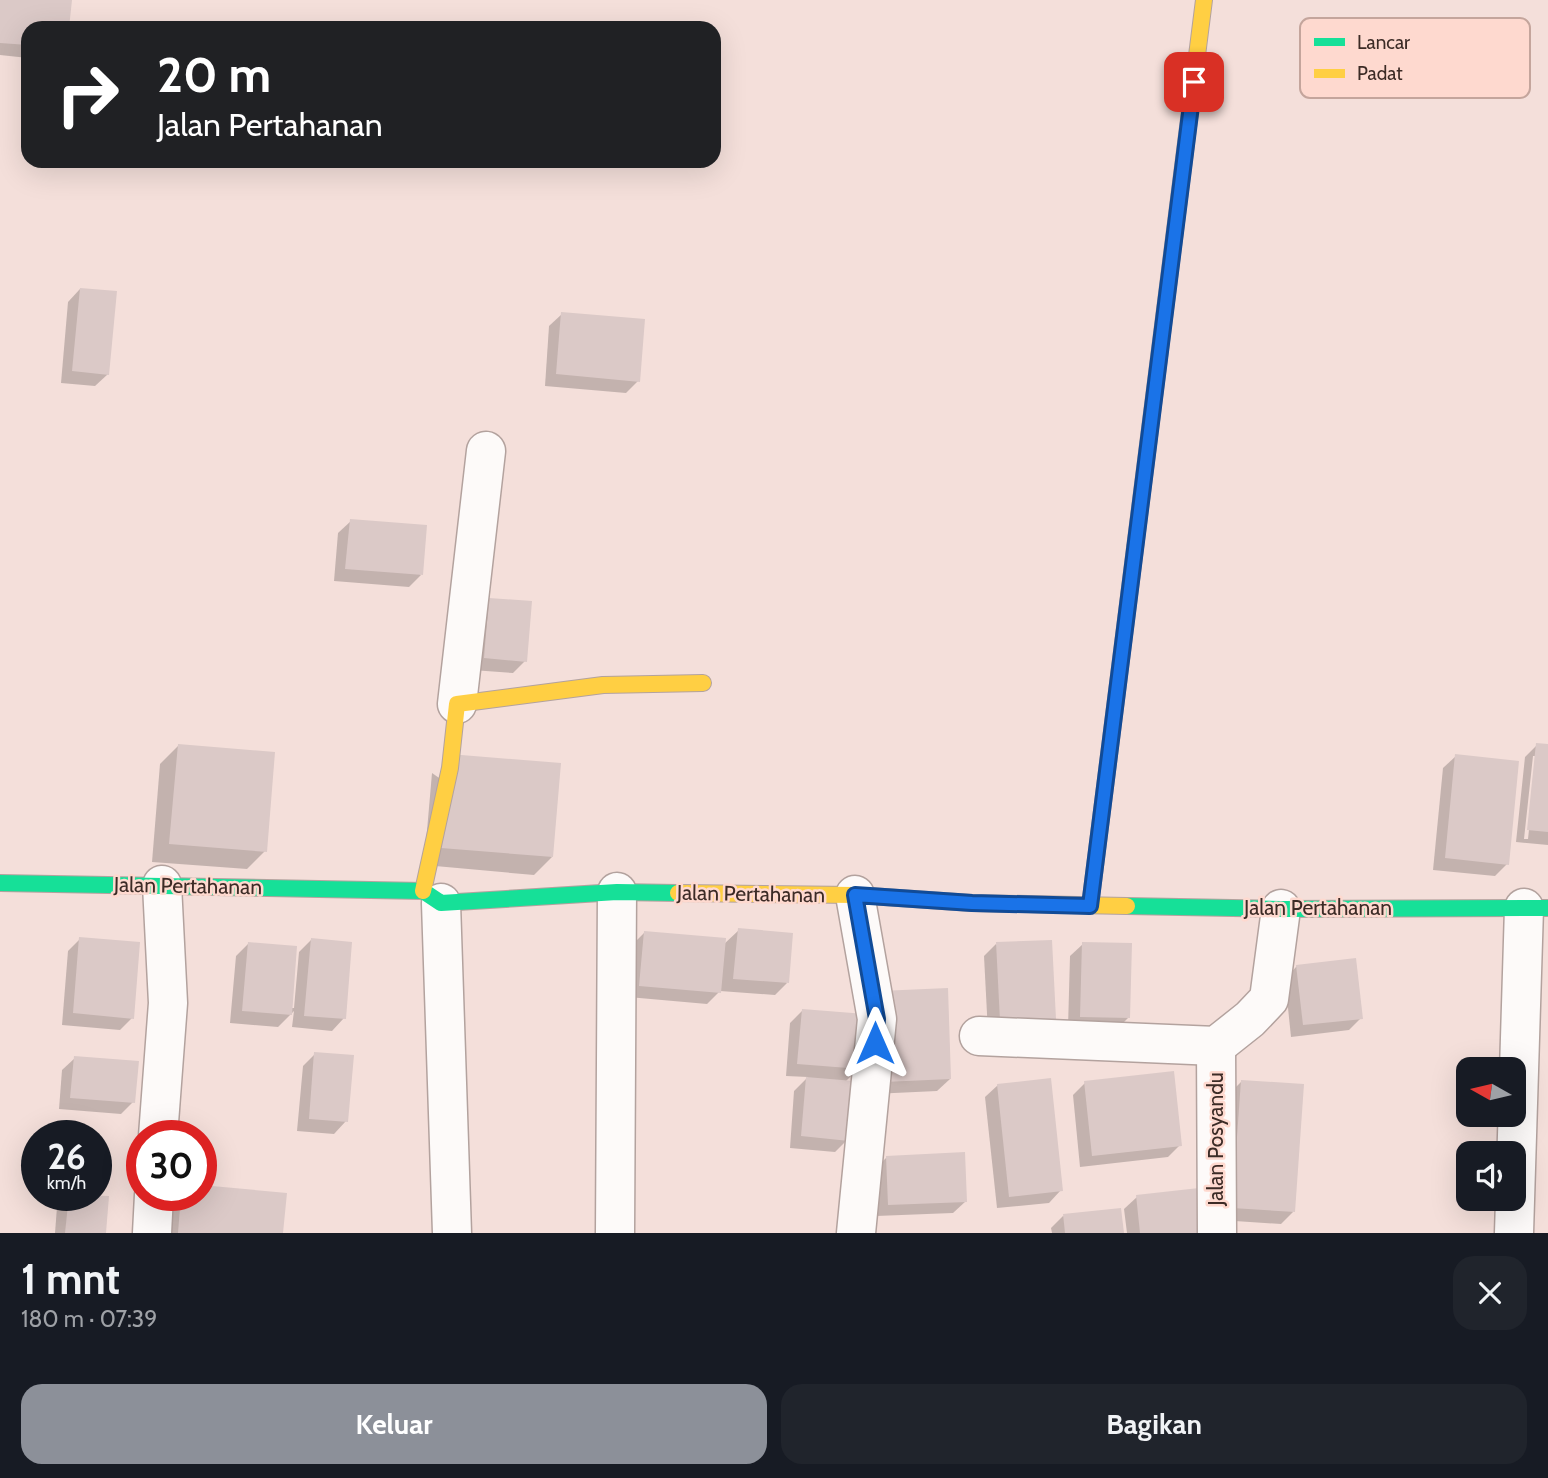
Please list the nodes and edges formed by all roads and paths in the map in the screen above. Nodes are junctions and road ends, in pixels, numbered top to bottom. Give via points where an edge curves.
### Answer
1 (1204, 0) edge
2 (486, 450) dead end
3 (703, 683) dead end
4 (457, 704) junction
5 (0, 883) edge
6 (162, 885) junction
7 (617, 892) junction
8 (855, 895) junction
9 (432, 897) junction
10 (1090, 906) junction
11 (1536, 908) edge
12 (1281, 909) junction
13 (979, 1037) dead end
14 (1216, 1045) junction
15 (159, 1120) edge
16 (154, 1211) edge
17 (152, 1233) edge
18 (453, 1233) edge
19 (615, 1233) edge
20 (856, 1233) edge
21 (1217, 1233) edge
22 (1514, 1233) edge

1 - 10 main road
2 - 4 street
3 - 4 main road via 603,685
4 - 9 main road
5 - 6 main road, Jalan Pertahanan
6 - 9 main road, Jalan Pertahanan
6 - 15 street via 168,1003
7 - 8 main road, Jalan Pertahanan
7 - 9 main road, Jalan Pertahanan
7 - 19 street
8 - 10 main road, Jalan Pertahanan
8 - 20 street via 877,1019
9 - 18 street
10 - 12 main road, Jalan Pertahanan
11 - 12 main road, Jalan Pertahanan
11 - 22 street
12 - 14 street via 1269,999
13 - 14 street
14 - 21 street, Jalan Posyandu
16 - 17 street

